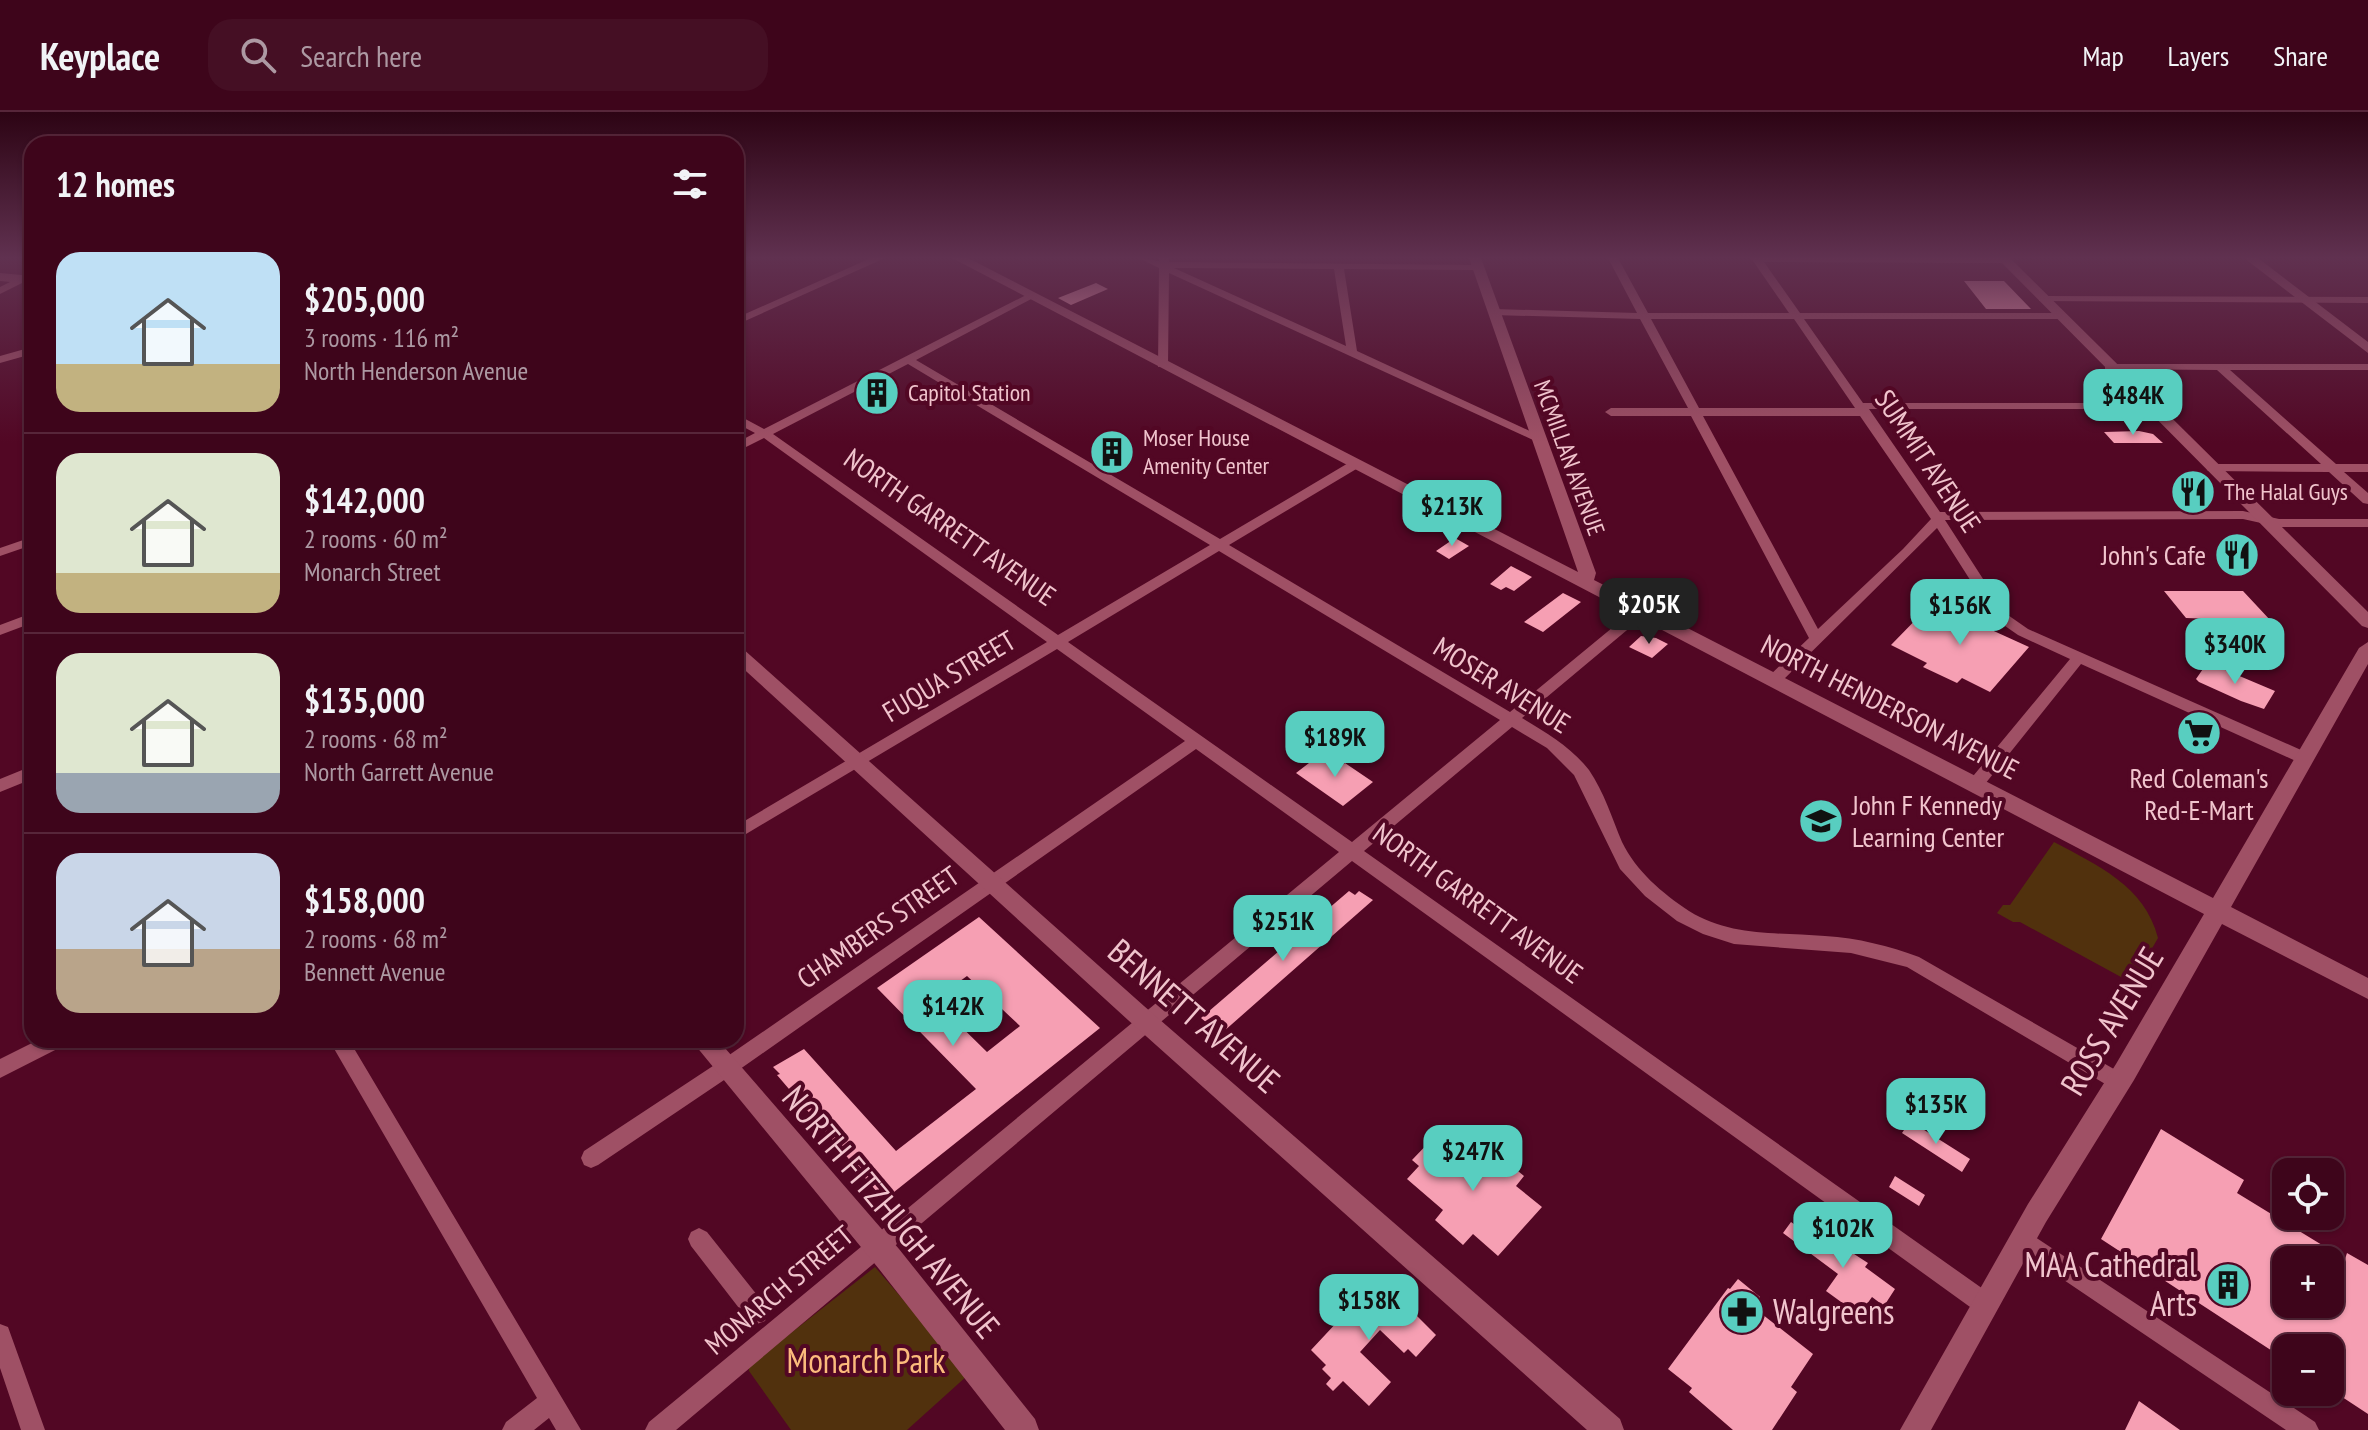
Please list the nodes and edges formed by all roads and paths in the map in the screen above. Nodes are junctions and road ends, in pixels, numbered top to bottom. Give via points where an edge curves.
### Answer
1 (988, 320) edge
2 (1076, 320) edge
3 (1163, 320) edge
4 (1285, 320) edge
5 (1347, 320) edge
6 (1497, 320) edge
7 (1647, 320) edge
8 (1799, 320) edge
9 (2063, 320) edge
10 (2329, 320) edge
11 (2368, 349) edge
12 (1352, 351) junction
13 (24, 352) edge
14 (0, 360) edge
15 (910, 361) junction
16 (1162, 365) junction
17 (2109, 367) junction
18 (2220, 367) junction
19 (2368, 367) edge
20 (2149, 406) junction
21 (1863, 409) junction
22 (1611, 412) dead end
23 (1695, 413) junction
24 (744, 422) edge
25 (763, 433) junction
26 (1537, 437) junction
27 (744, 444) edge
28 (1354, 465) junction
29 (2212, 468) junction
30 (2333, 468) junction
31 (2368, 468) edge
32 (2368, 500) edge
33 (2261, 519) junction
34 (1937, 521) junction
35 (2368, 523) edge
36 (24, 544) edge
37 (1219, 546) junction
38 (0, 552) edge
39 (1585, 583) junction
40 (1640, 612) junction
41 (24, 621) edge
42 (2368, 622) edge
43 (0, 630) edge
44 (1817, 640) junction
45 (1059, 641) junction
46 (2368, 648) edge
47 (2079, 657) junction
48 (744, 659) edge
49 (1773, 681) junction
50 (1510, 720) junction
51 (1197, 740) junction
52 (2304, 758) junction
53 (858, 762) junction
54 (24, 776) edge
55 (1975, 785) junction
56 (0, 786) edge
57 (744, 829) edge
58 (1353, 851) junction
59 (990, 883) junction
60 (2217, 910) junction
61 (2368, 989) edge
62 (1146, 1023) junction
63 (41, 1048) edge
64 (344, 1048) edge
65 (710, 1048) edge
66 (726, 1068) junction
67 (0, 1069) edge
68 (2119, 1082) junction
69 (591, 1158) dead end
70 (699, 1239) dead end
71 (2023, 1240) junction
72 (878, 1246) junction
73 (1985, 1304) junction
74 (757, 1313) dead end
75 (0, 1335) edge
76 (551, 1402) junction
77 (33, 1430) edge
78 (514, 1430) edge
79 (569, 1430) edge
80 (657, 1430) edge
81 (1024, 1430) edge
82 (1609, 1430) edge
83 (1915, 1430) edge
84 (2307, 1430) edge

1 - 15 street
2 - 16 street, NORTH HENDERSON AVENUE
3 - 16 street
4 - 12 street
5 - 12 street
6 - 26 street, MCMILLAN AVENUE
7 - 23 street
8 - 21 street, SUMMIT AVENUE
9 - 17 street
10 - 11 street
12 - 26 street
13 - 14 street
15 - 25 street
15 - 37 street, MOSER AVENUE
16 - 28 street, NORTH HENDERSON AVENUE
17 - 18 street
17 - 20 street
18 - 19 street
18 - 30 street
20 - 21 street
20 - 29 street
21 - 23 street
21 - 34 street, SUMMIT AVENUE
22 - 23 street
23 - 44 street
24 - 25 street, NORTH GARRETT AVENUE
25 - 27 street
25 - 45 street, NORTH GARRETT AVENUE
26 - 39 street, MCMILLAN AVENUE via 1587,573
28 - 37 street, FUQUA STREET
28 - 39 street, NORTH HENDERSON AVENUE
29 - 30 street
29 - 33 street
30 - 31 street
30 - 32 street
33 - 34 street via 2231,514 1962,515
33 - 35 street
33 - 42 street
34 - 44 street
34 - 47 street, SUMMIT AVENUE via 2000,616
36 - 38 street
37 - 45 street, FUQUA STREET
37 - 50 street, MOSER AVENUE
39 - 40 street, NORTH HENDERSON AVENUE
40 - 49 street, NORTH HENDERSON AVENUE
40 - 50 street, MONARCH STREET
41 - 43 street
44 - 49 street
45 - 51 street, NORTH GARRETT AVENUE
45 - 53 street, FUQUA STREET
46 - 52 street, ROSS AVENUE
47 - 52 street, SUMMIT AVENUE
47 - 55 street
48 - 53 street, BENNETT AVENUE
49 - 55 street, NORTH HENDERSON AVENUE
50 - 58 street, MONARCH STREET
50 - 68 street, MOSER AVENUE via 1572,761 1591,787 1620,859 1642,885 1687,918 1743,938 1857,946 1913,962
51 - 58 street, NORTH GARRETT AVENUE
51 - 59 street, CHAMBERS STREET
52 - 60 street, ROSS AVENUE
53 - 57 street, FUQUA STREET
53 - 59 street, BENNETT AVENUE
54 - 56 street
55 - 60 street, NORTH HENDERSON AVENUE
58 - 62 street, MONARCH STREET
58 - 73 street, NORTH GARRETT AVENUE
59 - 62 street, BENNETT AVENUE
59 - 66 street, CHAMBERS STREET
60 - 61 street, NORTH HENDERSON AVENUE
60 - 68 street, ROSS AVENUE
62 - 72 street, MONARCH STREET
62 - 82 street, BENNETT AVENUE
63 - 67 street
64 - 76 street
65 - 66 street, NORTH FITZHUGH AVENUE
66 - 69 street, CHAMBERS STREET
66 - 72 street, NORTH FITZHUGH AVENUE
68 - 71 street, ROSS AVENUE
70 - 74 street
71 - 73 street, ROSS AVENUE
71 - 84 street
72 - 80 street, MONARCH STREET
72 - 81 street, NORTH FITZHUGH AVENUE
73 - 83 street, ROSS AVENUE
75 - 77 street
76 - 78 street
76 - 79 street

